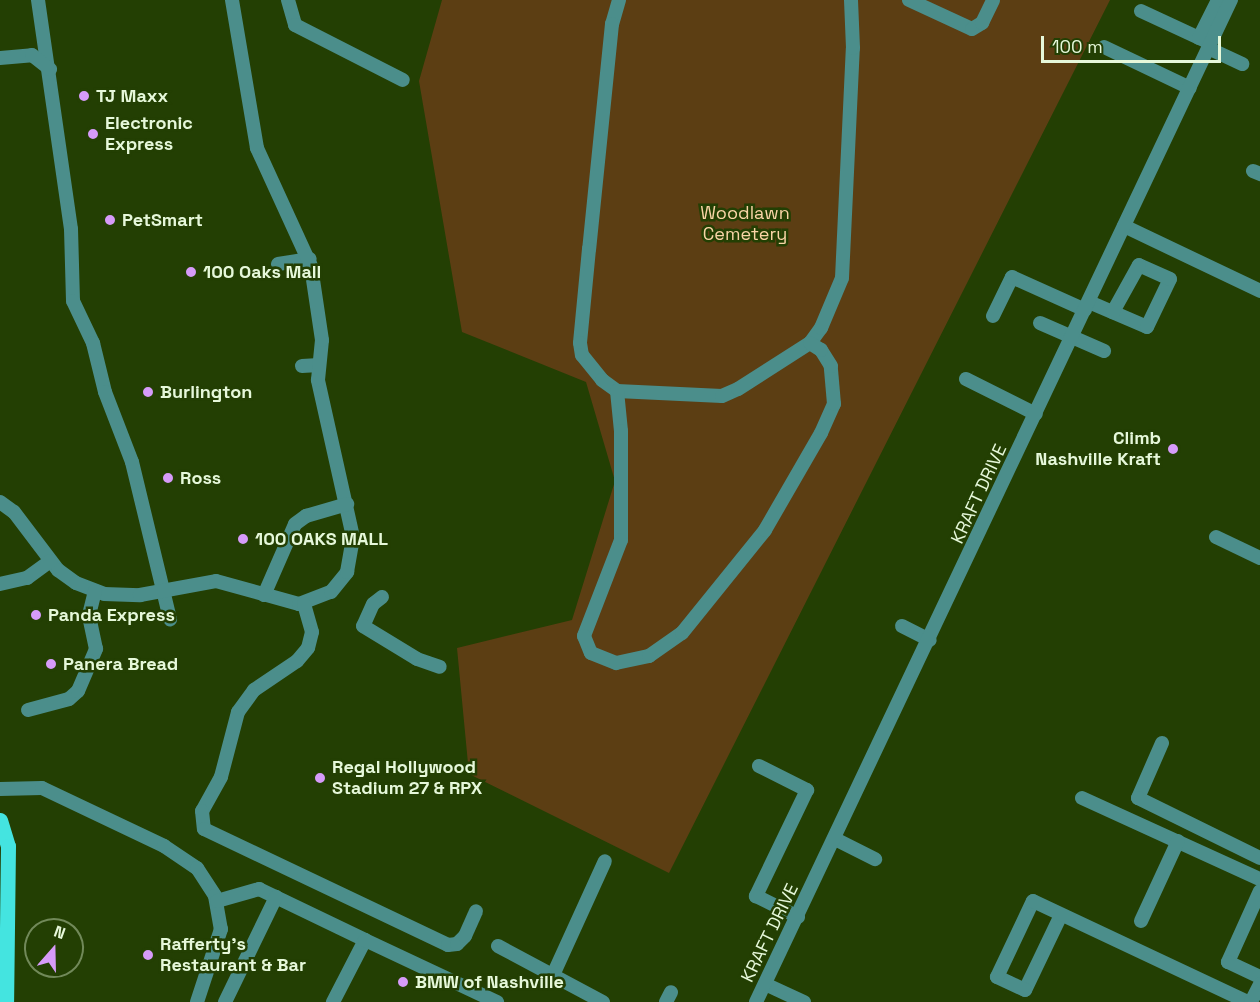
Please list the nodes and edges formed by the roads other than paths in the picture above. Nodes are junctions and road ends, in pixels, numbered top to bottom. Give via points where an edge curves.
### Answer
1 (38, 0) edge
2 (232, 0) edge
3 (288, 0) edge
4 (619, 0) edge
5 (851, 0) edge
6 (909, 0) edge
7 (993, 0) edge
8 (1218, 0) edge
9 (1231, 0) edge
10 (1141, 11) dead end
11 (45, 41) junction
12 (1205, 43) junction
13 (1104, 47) dead end
14 (0, 52) edge
15 (0, 58) edge
16 (1242, 64) dead end
17 (50, 69) junction
18 (403, 80) dead end
19 (1190, 88) junction
20 (1124, 226) junction
21 (310, 259) junction
22 (278, 264) dead end
23 (1260, 291) edge
24 (1087, 306) junction
25 (1113, 312) junction
26 (993, 316) dead end
27 (1040, 323) dead end
28 (1072, 337) junction
29 (810, 343) junction
30 (1104, 351) dead end
31 (319, 365) junction
32 (302, 366) dead end
33 (966, 379) dead end
34 (617, 391) junction
35 (1036, 414) junction
36 (0, 502) edge
37 (347, 504) junction
38 (1216, 537) dead end
39 (1260, 558) edge
40 (50, 561) junction
41 (0, 584) edge
42 (95, 591) junction
43 (163, 591) junction
44 (264, 595) junction
45 (382, 597) dead end
46 (304, 604) junction
47 (170, 620) dead end
48 (902, 626) dead end
49 (930, 640) junction
50 (440, 667) dead end
51 (27, 710) dead end
52 (1162, 743) dead end
53 (759, 766) dead end
54 (0, 789) edge
55 (1082, 798) dead end
56 (0, 820) edge
57 (835, 839) junction
58 (1178, 841) junction
59 (1260, 858) edge
60 (875, 859) dead end
61 (605, 861) dead end
62 (1260, 879) edge
63 (1260, 891) edge
64 (276, 897) junction
65 (217, 901) junction
66 (476, 911) dead end
67 (1061, 915) junction
68 (798, 917) junction
69 (1141, 921) dead end
70 (1254, 921) edge
71 (365, 939) junction
72 (498, 946) dead end
73 (553, 975) junction
74 (1260, 977) edge
75 (765, 984) junction
76 (1255, 995) edge
77 (1214, 996) edge
78 (488, 1000) edge
79 (6, 1002) edge
80 (197, 1002) edge
81 (225, 1002) edge
82 (333, 1002) edge
83 (603, 1002) edge
84 (756, 1002) edge
85 (804, 1002) edge

1 - 11 street
2 - 21 street via 257,148
3 - 18 street via 295,25
4 - 34 street via 612,24 580,343 590,365
5 - 29 street via 853,69 842,278 822,328
6 - 7 street via 972,29 982,22
8 - 12 street
9 - 12 street, KRAFT DRIVE
10 - 12 street
11 - 14 street
11 - 17 street
12 - 16 street
12 - 19 street, KRAFT DRIVE
13 - 19 street
15 - 17 street via 32,55
17 - 43 street via 72,240 73,302 93,343 105,392 132,462
19 - 20 street, KRAFT DRIVE
20 - 23 street
20 - 24 street, KRAFT DRIVE
21 - 22 street
21 - 31 street via 322,340
24 - 25 street
24 - 26 street via 1012,277
24 - 28 street, KRAFT DRIVE
25 - 25 street via 1147,327 1170,279 1139,265
27 - 28 street
28 - 30 street
28 - 35 street, KRAFT DRIVE
29 - 34 street via 722,396
29 - 34 street via 821,350 831,366 834,405 822,433 765,530 682,633 649,656 616,663 591,653 584,636 622,533
31 - 32 street
31 - 37 street via 318,381
33 - 35 street
35 - 49 street, KRAFT DRIVE
36 - 40 street via 14,512
37 - 44 street via 306,516 296,524
37 - 46 street via 354,537 349,567 331,592
38 - 39 street
40 - 41 street via 27,578
40 - 42 street via 66,577
42 - 43 street via 128,596
42 - 51 street via 89,615 96,649 78,691 69,699
43 - 44 street via 216,580
43 - 47 street
44 - 46 street
45 - 50 street via 373,604 363,626 417,659
46 - 66 street via 312,632 308,648 297,661 254,690 238,712 221,777 201,811 204,829 448,945 457,944 465,936
48 - 49 street
49 - 57 street, KRAFT DRIVE
52 - 59 street via 1138,798
53 - 68 street via 807,790 756,896
54 - 65 street via 42,788 164,846 197,868
55 - 58 street
56 - 79 main road via 8,846
57 - 60 street
57 - 68 street, KRAFT DRIVE
58 - 62 street
58 - 69 street
61 - 73 street
63 - 70 street
64 - 65 street via 256,888
64 - 71 street
64 - 81 street
65 - 80 street via 220,940
67 - 67 street via 1033,901 997,977 1026,990
67 - 77 street
68 - 75 street, KRAFT DRIVE
70 - 74 street via 1228,962
71 - 78 street
71 - 82 street
72 - 73 street
73 - 83 street
75 - 84 street, KRAFT DRIVE
75 - 85 street
76 - 77 street

